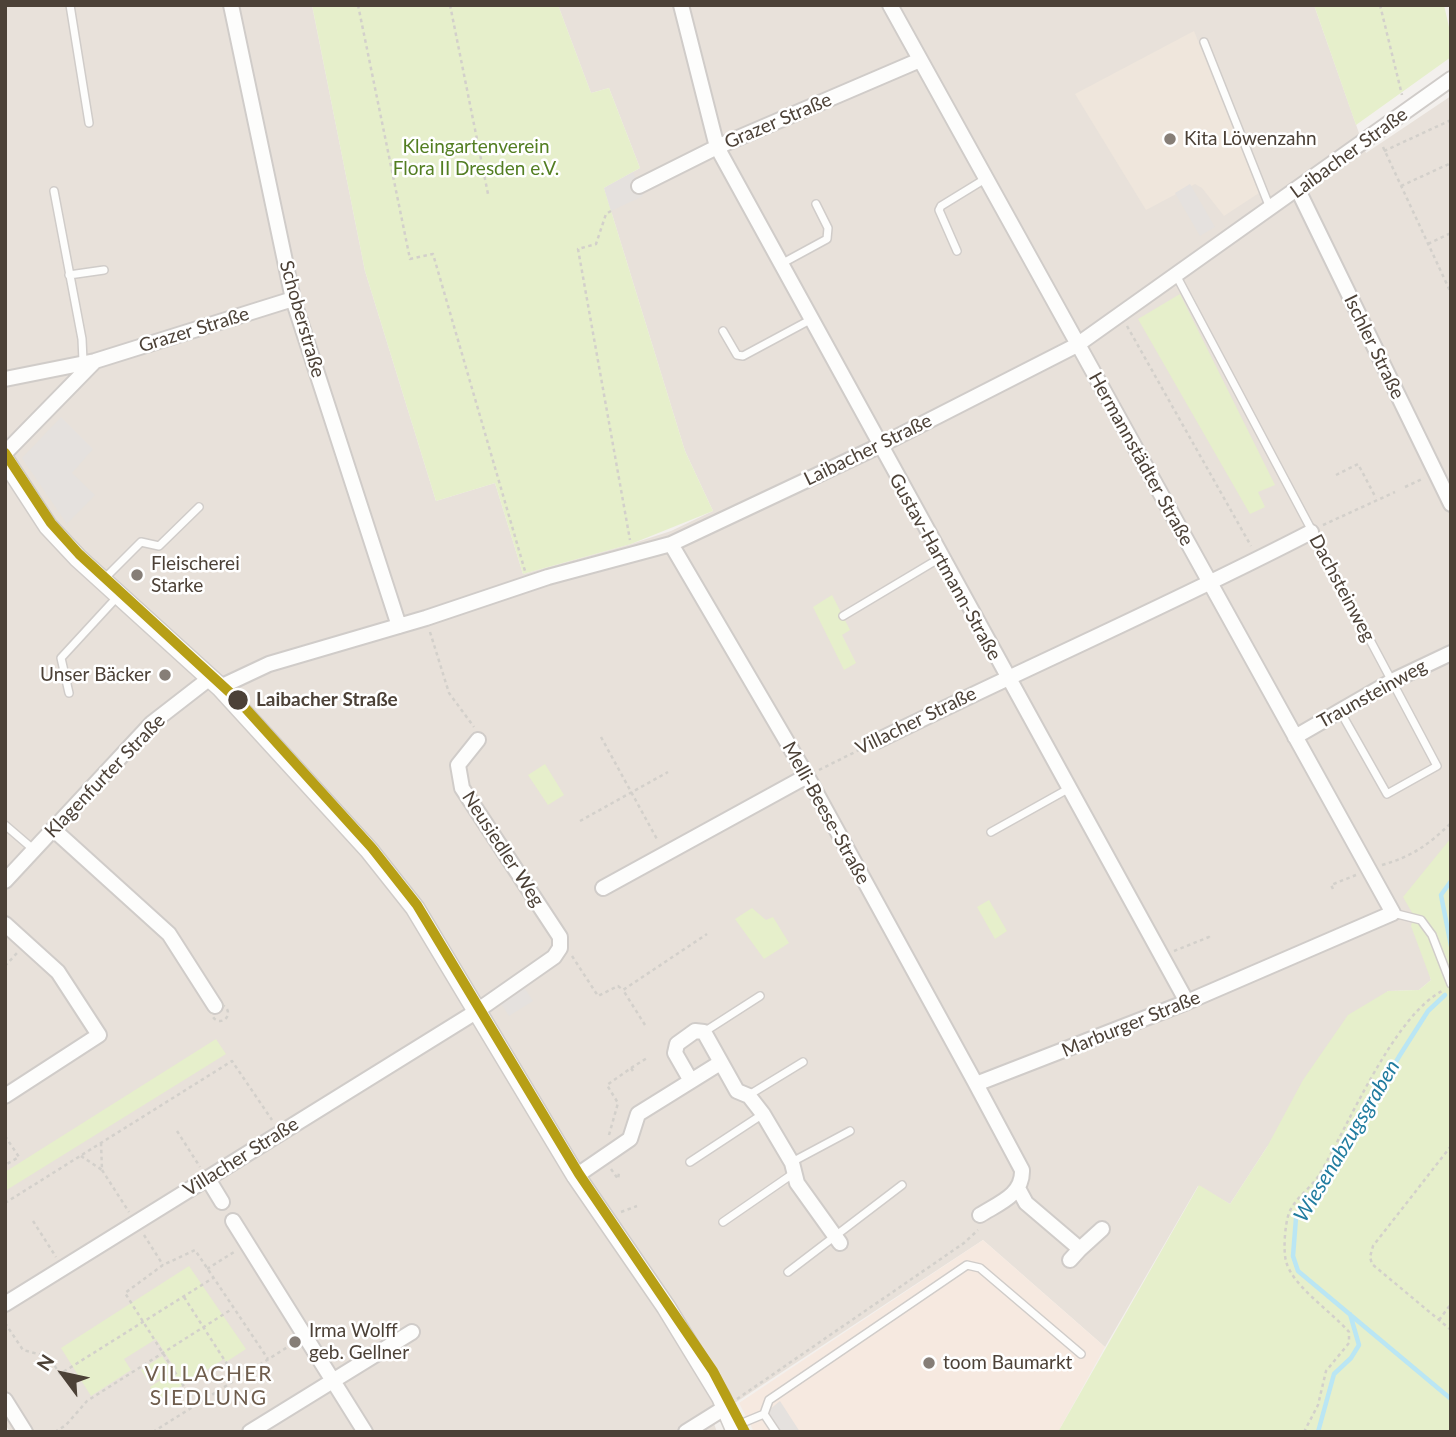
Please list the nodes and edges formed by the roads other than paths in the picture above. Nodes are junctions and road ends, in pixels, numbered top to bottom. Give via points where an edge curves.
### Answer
1 (70, 5) edge
2 (231, 5) edge
3 (681, 5) edge
4 (890, 5) edge
5 (1204, 41) dead end
6 (920, 60) junction
7 (1451, 79) edge
8 (89, 123) dead end
9 (717, 147) junction
10 (985, 179) junction
11 (639, 186) dead end
12 (1298, 190) junction
13 (54, 191) dead end
14 (816, 204) dead end
15 (1271, 209) junction
16 (957, 251) dead end
17 (780, 264) junction
18 (104, 270) dead end
19 (69, 275) junction
20 (1176, 275) junction
21 (293, 299) junction
22 (810, 320) junction
23 (723, 331) dead end
24 (1077, 345) junction
25 (89, 361) junction
26 (5, 379) edge
27 (879, 446) junction
28 (5, 453) edge
29 (5, 460) edge
30 (1451, 504) edge
31 (199, 507) dead end
32 (1311, 532) junction
33 (671, 544) junction
34 (940, 558) junction
35 (103, 580) junction
36 (1210, 583) junction
37 (119, 595) junction
38 (843, 616) dead end
39 (399, 626) junction
40 (1451, 653) edge
41 (1006, 677) junction
42 (1392, 681) junction
43 (215, 682) junction
44 (69, 693) dead end
45 (1340, 711) junction
46 (1295, 737) junction
47 (478, 740) road end
48 (877, 741) road end
49 (807, 776) junction
50 (1068, 789) junction
51 (5, 825) edge
52 (53, 828) junction
53 (991, 832) dead end
54 (33, 849) junction
55 (5, 881) edge
56 (603, 888) dead end
57 (1393, 913) junction
58 (5, 924) edge
59 (1451, 986) edge
60 (760, 996) dead end
61 (1187, 1002) junction
62 (215, 1006) dead end
63 (477, 1010) junction
64 (704, 1032) junction
65 (803, 1062) dead end
66 (720, 1063) junction
67 (691, 1081) junction
68 (976, 1084) junction
69 (5, 1096) edge
70 (749, 1096) junction
71 (763, 1114) junction
72 (850, 1131) dead end
73 (690, 1162) dead end
74 (793, 1167) junction
75 (576, 1176) junction
76 (208, 1179) junction
77 (901, 1185) dead end
78 (1019, 1190) junction
79 (222, 1202) dead end
80 (980, 1215) road end
81 (233, 1221) dead end
82 (723, 1222) dead end
83 (1102, 1229) dead end
84 (837, 1238) junction
85 (788, 1272) dead end
86 (5, 1304) edge
87 (412, 1332) dead end
88 (1081, 1354) dead end
89 (333, 1380) junction
90 (5, 1400) edge
91 (726, 1407) junction
92 (764, 1414) junction
93 (735, 1429) edge
94 (25, 1432) edge
95 (250, 1432) edge
96 (365, 1432) edge
97 (686, 1432) edge
98 (776, 1432) edge

1 - 8 lane
2 - 21 street, Schoberstraße
3 - 9 street, Gustav-Hartmann-Straße
4 - 6 street, Hermannstädter Straße
5 - 15 lane
6 - 9 street, Grazer Straße
6 - 10 street, Hermannstädter Straße
7 - 12 street, Laibacher Straße
9 - 11 street, Grazer Straße
9 - 17 street, Gustav-Hartmann-Straße
10 - 16 lane via 939,211
10 - 24 street, Hermannstädter Straße
12 - 15 street, Laibacher Straße
12 - 30 street, Ischler Straße
13 - 19 lane
14 - 17 lane via 828,228 827,239
15 - 20 street, Laibacher Straße
17 - 22 street, Gustav-Hartmann-Straße
18 - 19 lane
19 - 25 lane
20 - 24 street, Laibacher Straße
20 - 32 lane, Dachsteinweg
21 - 25 street, Grazer Straße
21 - 39 street, Schoberstraße
22 - 23 lane via 743,356 737,355
22 - 27 street, Gustav-Hartmann-Straße
24 - 27 street, Laibacher Straße
24 - 36 street, Hermannstädter Straße
25 - 26 street, Grazer Straße
25 - 28 street, Grazer Straße
27 - 33 street, Laibacher Straße
27 - 34 street, Gustav-Hartmann-Straße
29 - 35 street via 48,526
31 - 35 lane via 159,546 141,542
32 - 36 street, Villacher Straße
32 - 42 lane, Dachsteinweg
33 - 39 street, Laibacher Straße via 528,583
33 - 49 street, Melli-Beese-Straße
34 - 38 lane
34 - 41 street, Gustav-Hartmann-Straße
35 - 37 street
36 - 41 street, Villacher Straße
36 - 46 street, Hermannstädter Straße
37 - 43 street
37 - 44 lane via 61,658
39 - 43 street, Laibacher Straße
40 - 42 street, Traunsteinweg
41 - 48 street, Villacher Straße
41 - 50 street, Gustav-Hartmann-Straße
42 - 45 street, Traunsteinweg
42 - 45 lane, Dachsteinweg via 1437,766 1387,794
43 - 52 street, Klagenfurter Straße via 152,723
43 - 63 street via 369,850 415,908
45 - 46 street, Traunsteinweg
46 - 57 street, Hermannstädter Straße
47 - 63 street, Neusiedler Weg via 458,765 462,788 560,937 560,948 554,957
49 - 56 street
49 - 68 street, Melli-Beese-Straße
50 - 53 lane
50 - 61 street, Gustav-Hartmann-Straße
51 - 54 lane
52 - 54 street, Klagenfurter Straße
52 - 62 street via 169,934
54 - 55 street, Klagenfurter Straße
57 - 59 lane via 1421,920 1432,935
57 - 61 street, Marburger Straße
58 - 69 street via 58,972 99,1035
60 - 64 lane
61 - 68 street, Marburger Straße
63 - 75 street
63 - 76 street, Villacher Straße
64 - 66 street
64 - 67 street via 695,1031 677,1044 675,1053
65 - 70 lane
66 - 67 street
66 - 70 street via 737,1091
67 - 75 street via 638,1114 631,1139
68 - 78 street via 1022,1170
70 - 71 street
71 - 73 lane
71 - 74 street
72 - 74 lane
74 - 82 lane
74 - 84 street via 797,1183
75 - 91 street via 666,1307
76 - 79 street
76 - 86 street, Villacher Straße
77 - 84 lane
78 - 80 street
78 - 83 street via 1075,1254
81 - 89 street
84 - 85 lane
87 - 89 street
88 - 92 lane via 981,1268 967,1265 769,1401
89 - 95 street
89 - 96 street
90 - 94 street
91 - 93 street
91 - 97 street
92 - 93 lane
92 - 98 lane

